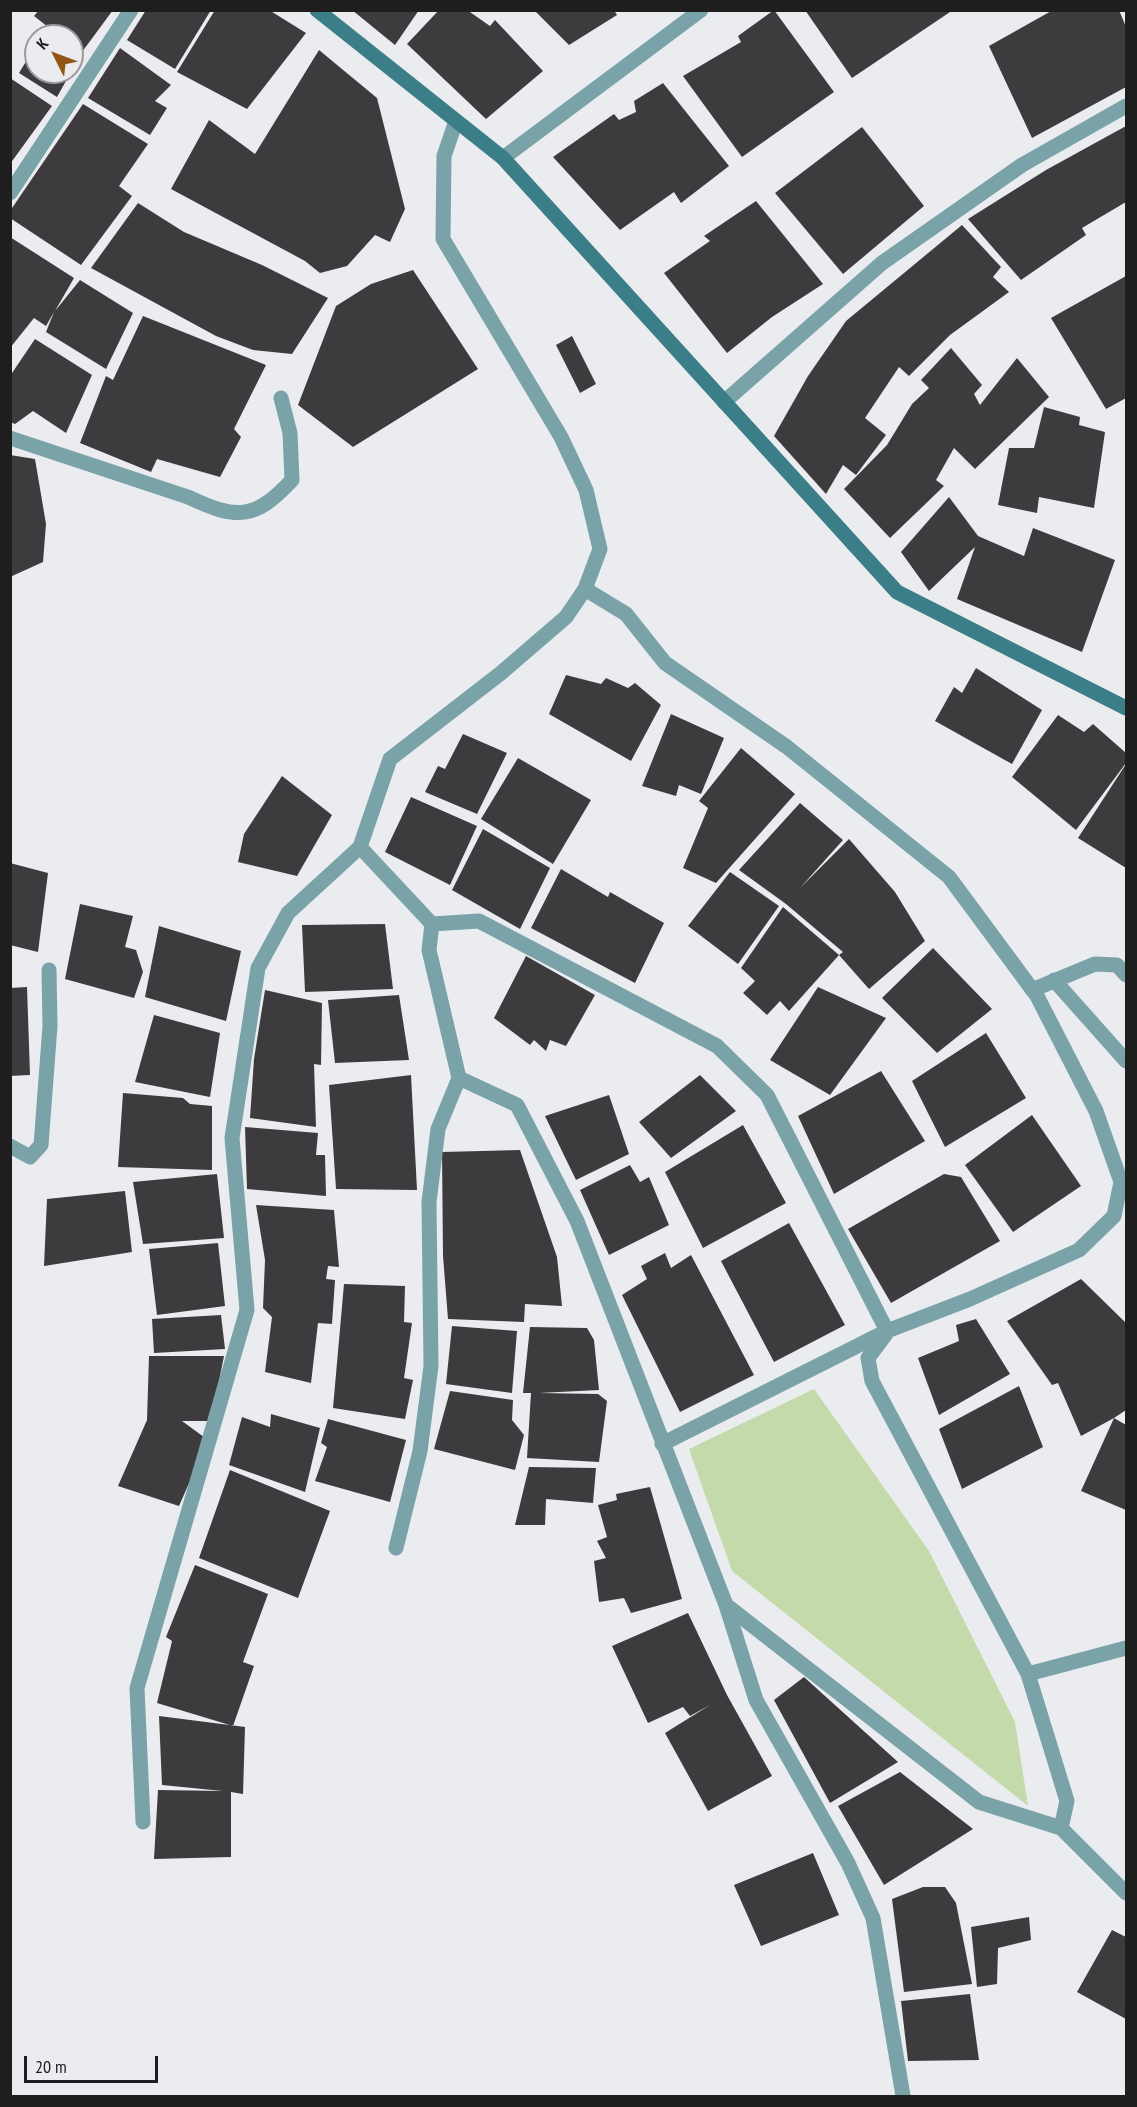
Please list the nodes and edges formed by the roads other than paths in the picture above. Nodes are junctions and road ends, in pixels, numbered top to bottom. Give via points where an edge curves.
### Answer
1 (131, 10) edge
2 (317, 10) edge
3 (701, 10) edge
4 (1126, 106) edge
5 (456, 121) junction
6 (503, 158) junction
7 (10, 193) edge
8 (281, 398) dead end
9 (724, 402) junction
10 (10, 438) edge
11 (585, 589) junction
12 (1126, 708) edge
13 (360, 847) junction
14 (432, 924) junction
15 (49, 970) dead end
16 (1126, 975) edge
17 (1054, 980) junction
18 (1032, 990) junction
19 (1126, 1061) edge
20 (459, 1078) junction
21 (10, 1146) edge
22 (887, 1331) junction
23 (662, 1444) junction
24 (396, 1548) dead end
25 (726, 1605) junction
26 (1126, 1648) edge
27 (1028, 1674) junction
28 (143, 1822) dead end
29 (1061, 1828) junction
30 (1126, 1893) edge
31 (903, 2097) edge

1 - 7 street
2 - 5 street
3 - 6 street
4 - 9 street via 1022,165 882,263
5 - 6 street
5 - 11 street via 444,156 443,239 561,437 586,490 600,549
6 - 9 street
8 - 10 street via 290,433 292,480 272,502 247,513 216,510 188,497
9 - 12 street via 897,592
11 - 13 street via 566,617 390,759
11 - 18 street via 626,614 665,663 787,747 949,877
13 - 14 street
13 - 28 street via 288,913 258,968 232,1138 247,1310 137,1689
14 - 20 street via 429,950
14 - 22 street via 479,921 717,1046 767,1095
15 - 21 street via 50,1026 41,1144 30,1157
16 - 17 street via 1117,965 1095,964
17 - 18 street
17 - 19 street
18 - 22 street via 1096,1111 1121,1182 1114,1216 1079,1250
20 - 23 street via 517,1105 577,1221
20 - 24 street via 438,1129 429,1202 431,1366 420,1450
22 - 23 street
22 - 27 street via 868,1358 872,1381
23 - 25 street
25 - 29 street via 979,1803
25 - 31 street via 756,1700 848,1863 873,1918
26 - 27 street
27 - 29 street via 1066,1800
29 - 30 street

